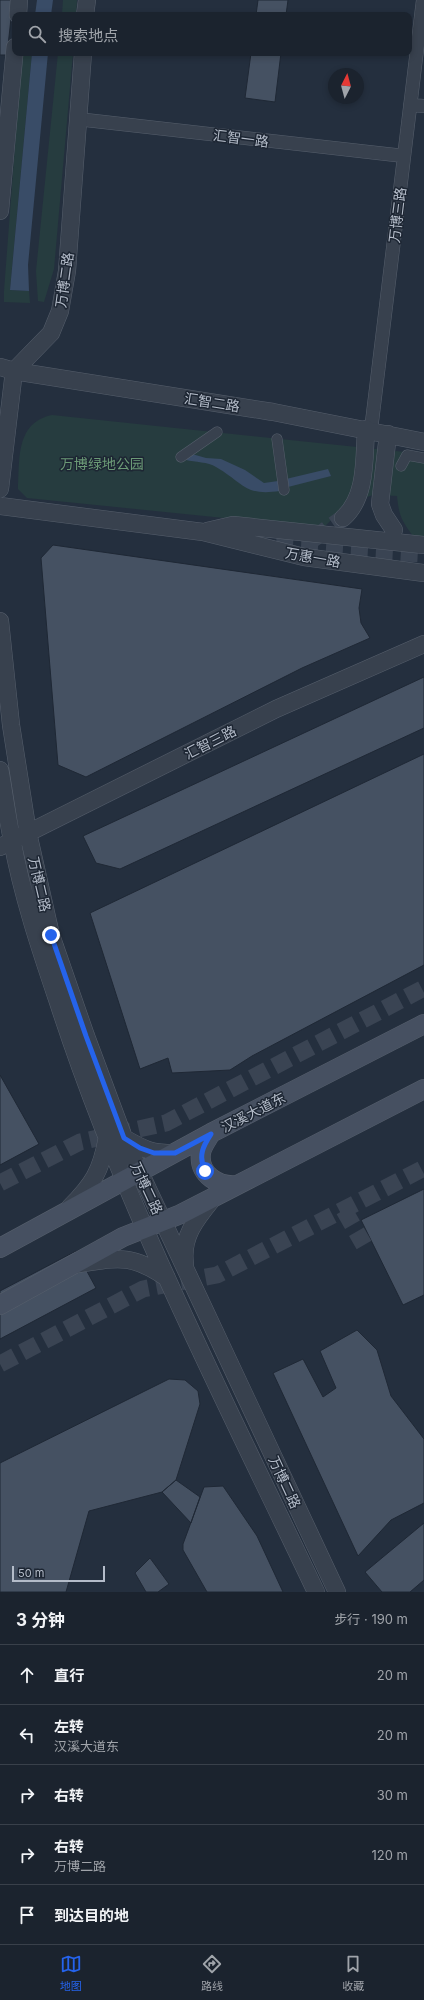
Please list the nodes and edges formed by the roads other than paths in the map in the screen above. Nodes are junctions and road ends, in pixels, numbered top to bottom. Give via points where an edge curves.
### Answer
1 (19, 0) edge
2 (87, 0) edge
3 (423, 0) edge
4 (18, 12) edge
5 (86, 12) edge
6 (421, 45) edge
7 (14, 56) edge
8 (83, 56) edge
9 (410, 105) junction
10 (424, 106) edge
11 (5, 111) edge
12 (78, 119) junction
13 (404, 156) junction
14 (0, 211) edge
15 (7, 369) edge
16 (375, 431) junction
17 (217, 432) dead end
18 (277, 439) dead end
19 (424, 442) edge
20 (181, 457) dead end
21 (424, 458) edge
22 (401, 466) dead end
23 (0, 489) edge
24 (284, 490) dead end
25 (0, 506) edge
26 (342, 518) tunnel mouth
27 (394, 530) dead end
28 (203, 532) junction
29 (424, 545) edge
30 (423, 572) edge
31 (0, 621) edge
32 (424, 634) edge
33 (417, 647) edge
34 (0, 770) edge
35 (28, 833) junction
36 (6, 844) edge
37 (424, 1024) edge
38 (424, 1089) edge
39 (211, 1134) junction
40 (107, 1138) junction
41 (124, 1138) junction
42 (175, 1153) junction
43 (132, 1176) junction
44 (237, 1185) junction
45 (214, 1197) junction
46 (62, 1214) junction
47 (163, 1222) junction
48 (145, 1228) junction
49 (0, 1248) edge
50 (73, 1264) junction
51 (185, 1270) junction
52 (167, 1278) junction
53 (0, 1305) edge
54 (316, 1592) edge
55 (337, 1592) edge

1 - 4 street
2 - 5 street
3 - 6 street, 万博三路
6 - 9 street, 万博三路
7 - 11 street
8 - 12 street, 万博二路
9 - 10 street
9 - 13 street, 万博三路
11 - 14 street
12 - 13 street, 汇智一路
12 - 15 street, 万博二路 via 67,271 60,311 52,334
13 - 16 street, 万博三路
15 - 16 street, 汇智二路 via 265,410
15 - 23 street
16 - 19 street, 汇智二路
16 - 26 street via 357,501
16 - 27 street via 380,504
17 - 20 street
18 - 24 street
21 - 22 street via 407,455
25 - 28 street, 万惠一路
28 - 29 street, 万惠一路 via 233,525
28 - 30 street, 万惠一路 via 304,557
31 - 35 street, 万博二路 via 11,725
32 - 33 street
33 - 35 street, 汇智三路 via 276,709
34 - 36 street, 万博二路
35 - 36 street, 汇智三路
35 - 41 street, 万博二路 via 51,935
36 - 40 street, 万博二路 via 71,1043
37 - 39 main road, 汉溪大道东
38 - 44 main road
39 - 42 main road, 汉溪大道东
39 - 44 main road via 201,1153 201,1163 205,1171 221,1184
40 - 43 street, 万博二路
40 - 46 street via 103,1161 93,1181
41 - 42 street via 154,1153
41 - 43 street, 万博二路
42 - 43 main road, 汉溪大道东
43 - 46 main road, 汉溪大道东
43 - 47 street, 万博二路
43 - 48 street, 万博二路
44 - 45 main road
45 - 47 main road
45 - 51 street via 187,1237 183,1251
46 - 49 main road, 汉溪大道东
47 - 48 main road
47 - 51 street, 万博二路
48 - 50 main road
48 - 52 street, 万博二路
50 - 52 street via 110,1259 140,1261
50 - 53 main road
51 - 55 street, 万博二路
52 - 54 street, 万博二路

